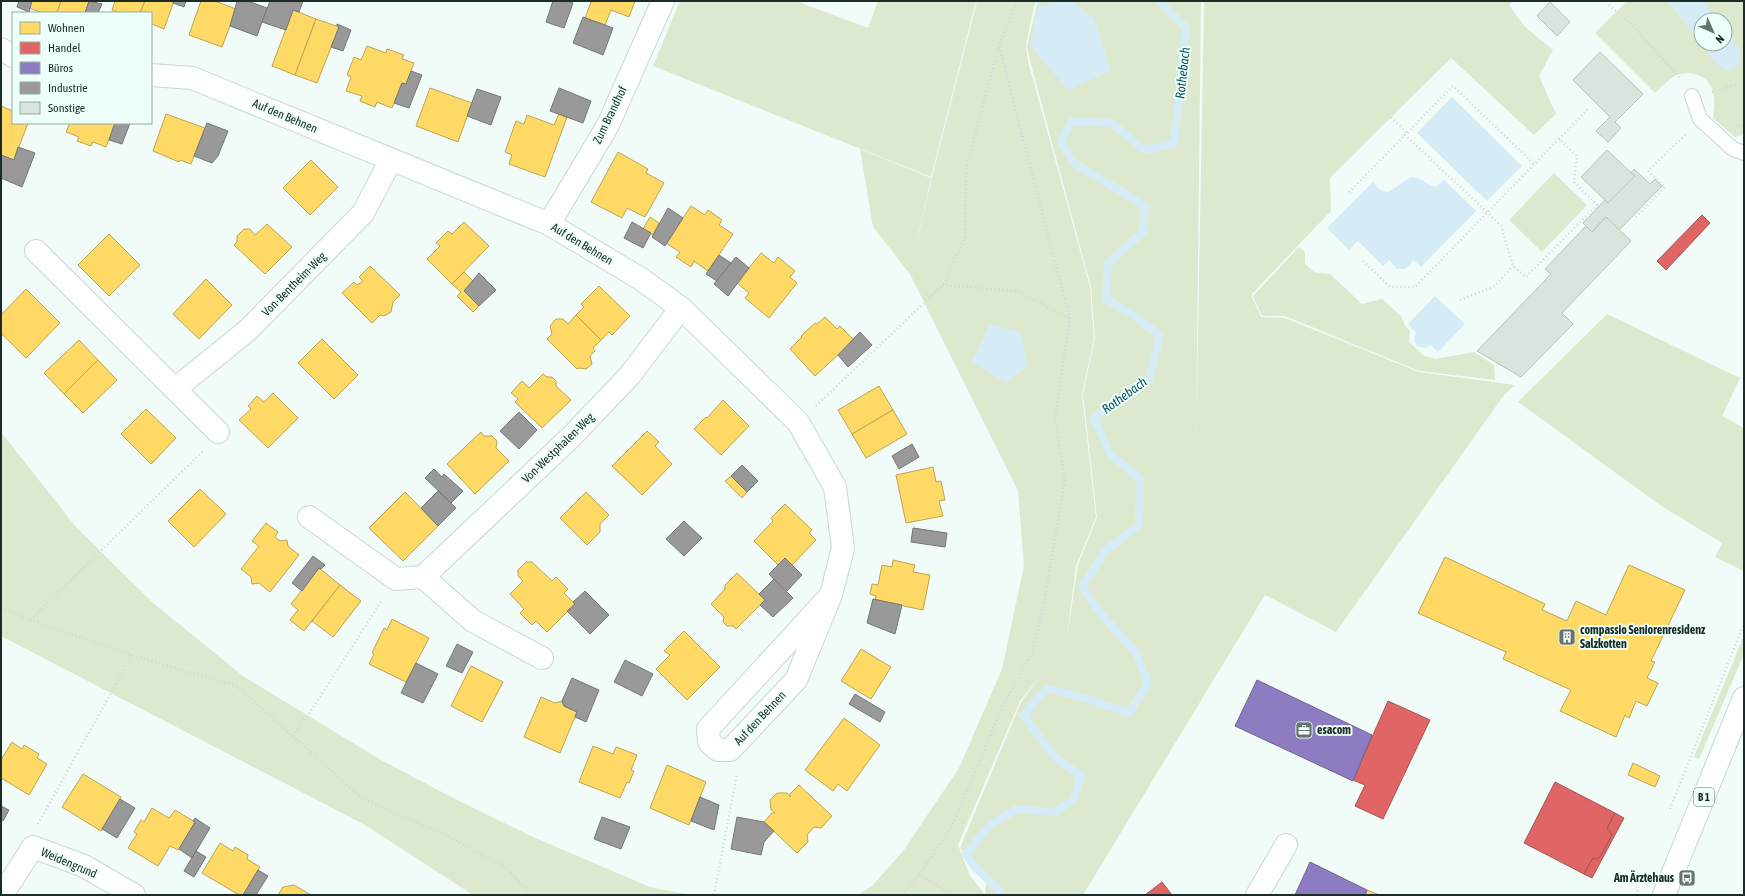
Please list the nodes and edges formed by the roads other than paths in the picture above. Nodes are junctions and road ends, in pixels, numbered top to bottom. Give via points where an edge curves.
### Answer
1 (663, 1) edge
2 (1, 50) edge
3 (12, 56) edge
4 (152, 74) edge
5 (1692, 96) road end
6 (1744, 153) edge
7 (391, 160) junction
8 (549, 224) junction
9 (36, 251) dead end
10 (681, 308) junction
11 (175, 389) junction
12 (218, 432) road end
13 (309, 516) dead end
14 (423, 577) junction
15 (831, 595) junction
16 (542, 658) dead end
17 (1744, 698) edge
18 (1286, 845) dead end
19 (2, 895) edge
20 (134, 895) edge
21 (1257, 895) edge
22 (1664, 895) edge

1 - 8 street, Zum Brandhof via 608,125
2 - 3 street
4 - 7 street, Auf den Behnen via 192,78
5 - 6 lane via 1700,119 1733,149
7 - 8 street, Auf den Behnen
7 - 11 street, Von-Bentheim-Weg via 363,213 248,330
8 - 10 street, Auf den Behnen via 641,279
9 - 11 street
10 - 14 street, Von-Westphalen-Weg via 630,375 572,436
10 - 15 street, Auf den Behnen via 798,422 835,487 843,548
11 - 12 street
13 - 14 street via 396,579
14 - 16 street via 473,621
15 - 15 street, Auf den Behnen via 708,729 709,742 718,750 730,750 796,680
17 - 22 street, B 1
18 - 21 street
19 - 20 street, Weidengrund via 33,848 84,866

